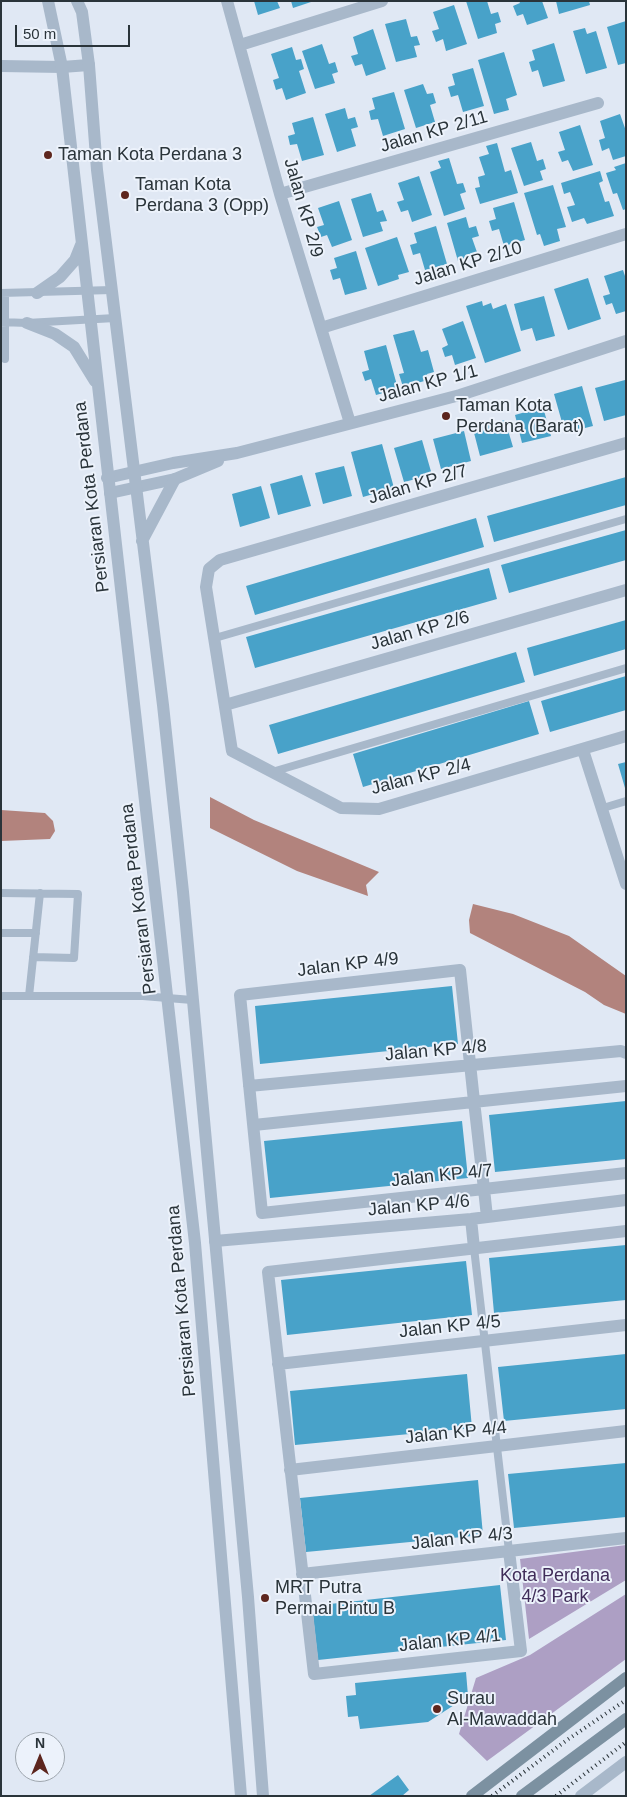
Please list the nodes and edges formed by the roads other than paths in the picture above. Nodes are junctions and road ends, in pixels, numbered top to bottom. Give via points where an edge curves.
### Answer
1 (48, 1) edge
2 (78, 1) edge
3 (227, 1) edge
4 (382, 1) edge
5 (240, 46) junction
6 (89, 65) junction
7 (1, 66) edge
8 (62, 67) junction
9 (598, 103) dead end
10 (280, 194) junction
11 (626, 234) edge
12 (81, 244) junction
13 (112, 290) junction
14 (86, 292) junction
15 (3, 293) edge
16 (36, 293) junction
17 (115, 318) junction
18 (90, 320) junction
19 (3, 322) edge
20 (27, 323) junction
21 (321, 328) junction
22 (626, 341) edge
23 (5, 359) dead end
24 (96, 383) junction
25 (350, 424) junction
26 (626, 443) edge
27 (237, 453) junction
28 (134, 471) junction
29 (108, 478) junction
30 (175, 479) junction
31 (136, 488) junction
32 (110, 493) junction
33 (626, 519) edge
34 (142, 542) junction
35 (626, 590) edge
36 (215, 638) junction
37 (626, 668) edge
38 (225, 706) junction
39 (626, 736) edge
40 (583, 750) junction
41 (272, 772) junction
42 (626, 801) edge
43 (603, 808) junction
44 (624, 875) edge
45 (1, 893) edge
46 (40, 893) junction
47 (1, 933) edge
48 (36, 933) junction
49 (33, 957) junction
50 (1, 996) edge
51 (29, 996) junction
52 (168, 999) junction
53 (192, 1000) junction
54 (626, 1052) edge
55 (470, 1065) junction
56 (249, 1086) junction
57 (626, 1086) edge
58 (474, 1101) junction
59 (254, 1125) junction
60 (626, 1174) edge
61 (484, 1189) junction
62 (626, 1200) edge
63 (487, 1217) junction
64 (471, 1219) junction
65 (626, 1231) edge
66 (215, 1241) junction
67 (474, 1248) junction
68 (626, 1325) edge
69 (485, 1341) junction
70 (278, 1364) junction
71 (626, 1431) edge
72 (498, 1446) junction
73 (290, 1470) junction
74 (626, 1538) edge
75 (510, 1551) junction
76 (302, 1574) junction
77 (626, 1678) edge
78 (626, 1719) edge
79 (626, 1762) edge
80 (241, 1796) edge
81 (263, 1796) edge
82 (472, 1796) edge
83 (522, 1796) edge
84 (581, 1796) edge

1 - 8 street, Persiaran Kota Perdana
2 - 6 street
3 - 5 street, Jalan KP 2/9
4 - 5 street
5 - 10 street, Jalan KP 2/9
6 - 8 street
6 - 13 street via 97,170
7 - 8 street
8 - 12 street, Persiaran Kota Perdana
9 - 10 street, Jalan KP 2/11
10 - 21 street, Jalan KP 2/9
11 - 21 street, Jalan KP 2/10
12 - 14 street, Persiaran Kota Perdana
12 - 16 street via 75,260 60,277
13 - 14 lane
13 - 17 street
14 - 16 lane
14 - 18 street, Persiaran Kota Perdana
15 - 16 lane
15 - 19 lane
17 - 18 lane
17 - 28 street
18 - 20 lane
18 - 24 street, Persiaran Kota Perdana
19 - 20 lane
19 - 23 lane
20 - 24 street via 55,334 74,347
21 - 25 street, Jalan KP 2/9
22 - 25 street, Jalan KP 1/1 via 460,395
24 - 29 street, Persiaran Kota Perdana
25 - 27 street, Jalan KP 1/1
26 - 36 street, Jalan KP 2/7 via 220,560 209,569 206,587
27 - 28 street, Jalan KP 1/1
27 - 30 street, Jalan KP 1/1
28 - 29 street, Jalan KP 1/1
28 - 31 street
29 - 32 street, Persiaran Kota Perdana
30 - 31 street, Jalan KP 1/1
30 - 34 street
31 - 32 street, Jalan KP 1/1
31 - 34 street
32 - 52 street, Persiaran Kota Perdana
33 - 36 lane
34 - 53 street via 163,706
35 - 38 street, Jalan KP 2/6
36 - 38 street
37 - 41 lane
38 - 41 street, Jalan KP 2/4 via 232,751
39 - 40 street, Jalan KP 2/4
40 - 41 street, Jalan KP 2/4 via 379,809 341,808
40 - 43 street
42 - 43 lane
43 - 44 street
45 - 46 lane
46 - 48 lane
46 - 49 lane via 78,894 74,958
47 - 48 lane
48 - 49 lane
49 - 51 lane
50 - 51 lane
51 - 52 lane
52 - 53 lane
52 - 80 street, Persiaran Kota Perdana via 195,1243
53 - 66 street
54 - 55 street, Jalan KP 4/8
55 - 56 street, Jalan KP 4/8
55 - 56 street, Jalan KP 4/9 via 460,970 240,995
55 - 58 street
56 - 59 street
57 - 58 street
58 - 59 street
58 - 61 street
59 - 61 street, Jalan KP 4/7 via 262,1213
60 - 61 street, Jalan KP 4/7
61 - 63 street
62 - 63 street, Jalan KP 4/6
63 - 64 street, Jalan KP 4/6
64 - 66 street, Jalan KP 4/6
64 - 67 street
65 - 67 street
66 - 81 street
67 - 69 lane
67 - 70 street via 268,1272
68 - 69 street, Jalan KP 4/5
69 - 70 street, Jalan KP 4/5
69 - 72 lane
70 - 73 street
71 - 72 street, Jalan KP 4/4
72 - 73 street, Jalan KP 4/4
72 - 75 lane
73 - 76 street
74 - 75 street, Jalan KP 4/3
75 - 76 street, Jalan KP 4/3
75 - 76 street, Jalan KP 4/1 via 521,1651 314,1674
77 - 82 main road
78 - 83 main road
79 - 84 street

